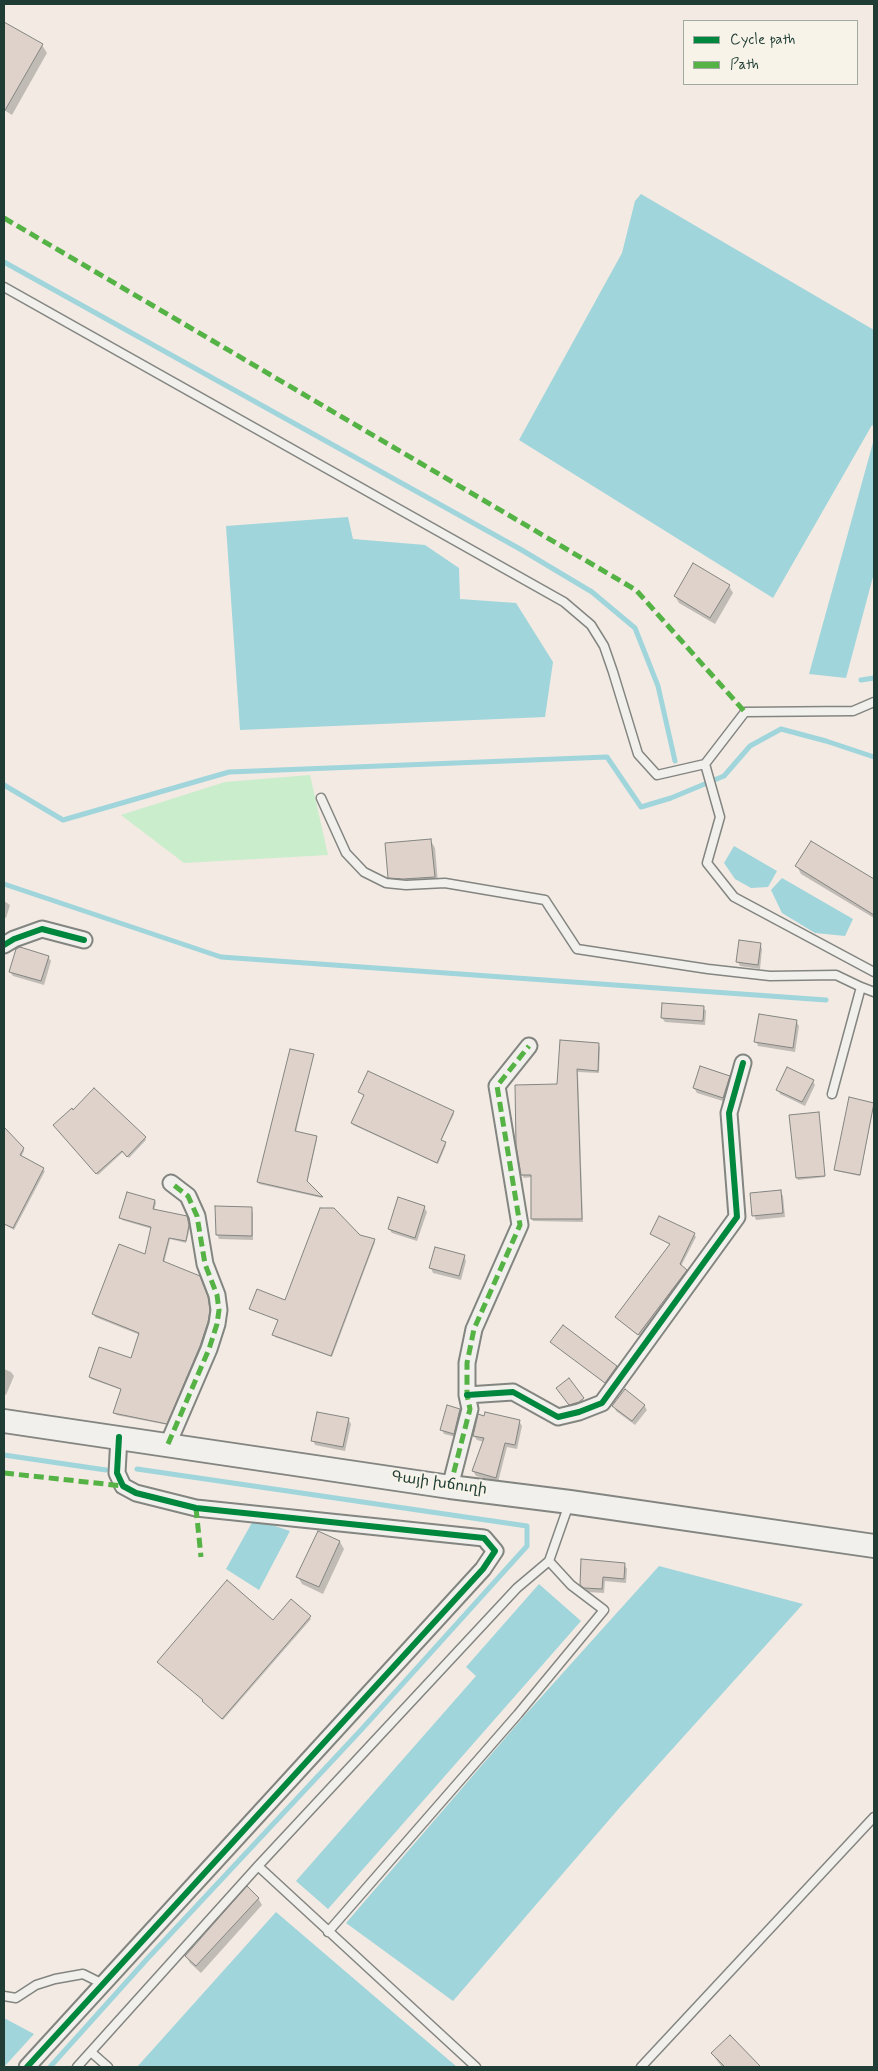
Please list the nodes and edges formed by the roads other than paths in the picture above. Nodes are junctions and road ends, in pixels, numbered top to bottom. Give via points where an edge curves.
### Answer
1 (4, 287) edge
2 (874, 702) edge
3 (706, 767) junction
4 (321, 798) dead end
5 (84, 940) dead end
6 (4, 945) edge
7 (874, 972) edge
8 (861, 987) junction
9 (874, 992) edge
10 (530, 1046) dead end
11 (743, 1063) dead end
12 (832, 1094) dead end
13 (171, 1183) dead end
14 (468, 1395) junction
15 (4, 1421) edge
16 (119, 1437) junction
17 (168, 1444) junction
18 (450, 1487) junction
19 (570, 1502) junction
20 (874, 1546) edge
21 (549, 1561) junction
22 (874, 1817) edge
23 (258, 1866) junction
24 (328, 1932) junction
25 (103, 1984) junction
26 (4, 1996) edge
27 (90, 2052) junction
28 (27, 2067) edge
29 (77, 2067) edge
30 (108, 2067) edge
31 (476, 2067) edge
32 (641, 2067) edge

1 - 3 lane via 564,602 591,625 604,646 638,754 657,775
2 - 3 lane via 853,711 745,712
3 - 7 lane via 720,817 707,863 734,896
4 - 8 lane via 346,853 364,872 386,883 445,883 545,900 577,949 761,975 836,976
5 - 6 street via 42,929
8 - 9 lane
8 - 12 lane
10 - 14 street via 497,1086 520,1225 474,1329 467,1363
11 - 14 street via 729,1113 737,1217 602,1403 558,1417 513,1392
13 - 17 street via 188,1196 197,1216 204,1264 217,1295 219,1310 209,1349
14 - 18 street via 470,1409
15 - 16 main road, Գայի խճուղի
16 - 17 main road, Գայի խճուղի
16 - 25 street via 117,1473 123,1486 136,1494 196,1508 484,1538 495,1551 470,1584
17 - 18 main road, Գայի խճուղի
18 - 19 main road, Գայի խճուղի
19 - 20 main road, Գայի խճուղի
19 - 21 lane
21 - 23 lane via 517,1588
21 - 24 lane via 571,1585 604,1610
22 - 32 lane
23 - 24 lane
23 - 27 lane
24 - 31 lane
25 - 26 lane via 84,1974 36,1985 16,1998
25 - 28 street
27 - 29 lane
27 - 30 lane

